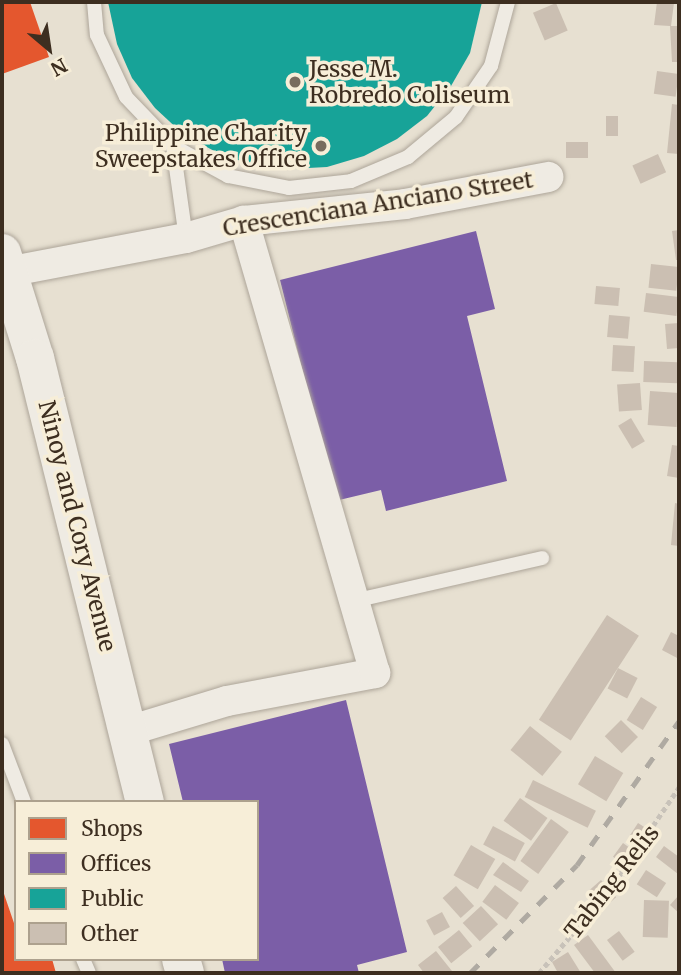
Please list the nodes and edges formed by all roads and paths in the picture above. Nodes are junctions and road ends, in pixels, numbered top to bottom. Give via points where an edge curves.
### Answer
1 (94, 2) edge
2 (508, 2) edge
3 (173, 146) junction
4 (548, 177) dead end
5 (244, 221) junction
6 (186, 238) junction
7 (4, 266) edge
8 (12, 322) edge
9 (542, 558) dead end
10 (353, 601) junction
11 (128, 730) junction
12 (2, 744) edge
13 (679, 787) edge
14 (23, 800) edge
15 (145, 800) edge
16 (539, 973) edge

1 - 3 lane via 97,35 126,97
2 - 3 lane via 491,66 456,117 408,157 351,181 289,188 228,176
3 - 6 lane
4 - 5 street, Crescenciana Anciano Street via 405,204
5 - 6 street, Crescenciana Anciano Street
5 - 10 street
6 - 7 street, Crescenciana Anciano Street
7 - 8 main road, Ninoy and Cory Avenue
8 - 11 main road, Ninoy and Cory Avenue
9 - 10 lane
10 - 11 street via 375,673 227,701
11 - 15 main road, Ninoy and Cory Avenue
12 - 14 lane
13 - 16 path, Tabing Relis via 610,889

